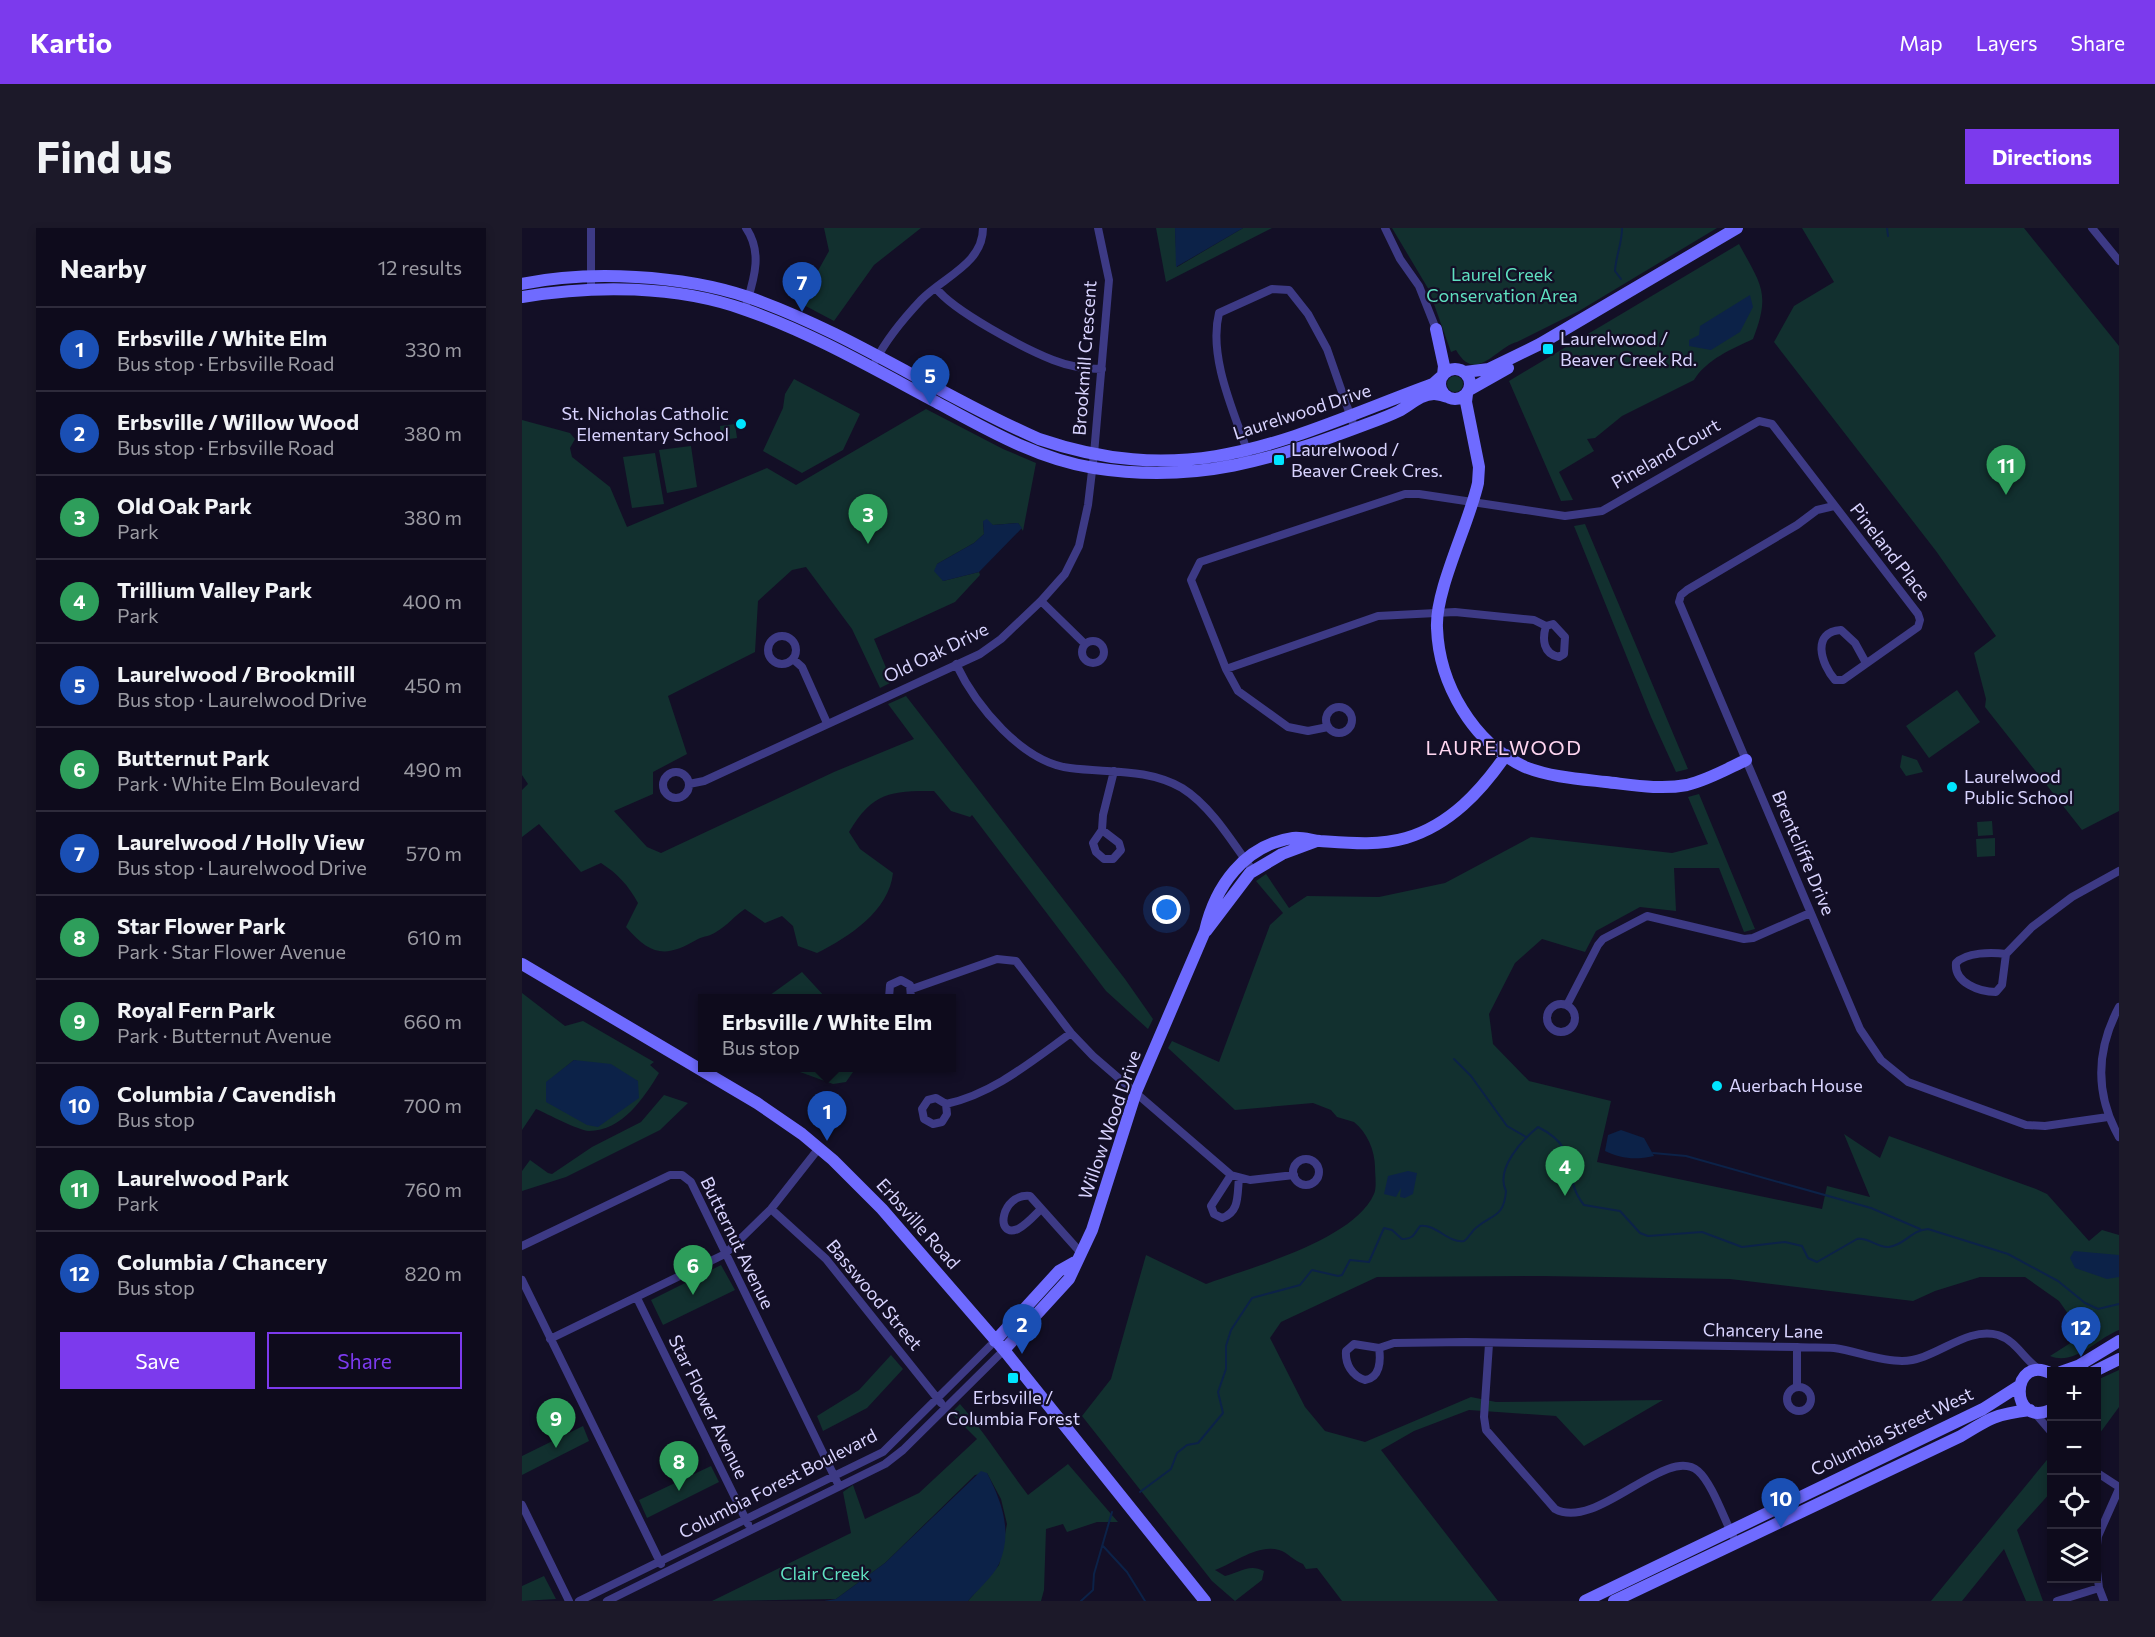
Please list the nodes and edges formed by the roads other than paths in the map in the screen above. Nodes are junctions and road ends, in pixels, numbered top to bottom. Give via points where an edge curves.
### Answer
1 (591, 228) edge
2 (746, 228) edge
3 (984, 228) edge
4 (1098, 228) edge
5 (1385, 228) edge
6 (1737, 228) edge
7 (2092, 228) edge
8 (2118, 257) edge
9 (592, 283) junction
10 (522, 284) edge
11 (936, 288) junction
12 (522, 297) edge
13 (747, 303) junction
14 (1436, 329) junction
15 (1540, 344) junction
16 (878, 356) junction
17 (872, 368) junction
18 (1102, 369) junction
19 (1461, 370) junction
20 (1442, 376) junction
21 (1468, 392) junction
22 (1450, 398) junction
23 (1352, 423) junction
24 (1472, 437) junction
25 (1094, 454) junction
26 (1248, 457) junction
27 (1092, 468) junction
28 (1473, 503) junction
29 (1834, 506) junction
30 (1041, 601) junction
31 (1438, 613) junction
32 (1546, 626) dead end
33 (1085, 644) dead end
34 (793, 659) dead end
35 (1866, 663) junction
36 (956, 664) junction
37 (1226, 669) junction
38 (827, 723) junction
39 (1328, 727) dead end
40 (1506, 755) junction
41 (1746, 760) junction
42 (1114, 771) junction
43 (689, 784) dead end
44 (1102, 830) dead end
45 (1318, 841) junction
46 (1246, 860) junction
47 (1253, 871) junction
48 (2119, 871) edge
49 (1810, 913) junction
50 (1205, 931) junction
51 (2006, 954) junction
52 (522, 964) edge
53 (888, 994) edge
54 (912, 994) edge
55 (1567, 1005) dead end
56 (2119, 1007) edge
57 (1071, 1033) junction
58 (698, 1068) edge
59 (705, 1072) edge
60 (1136, 1092) junction
61 (946, 1104) dead end
62 (2108, 1117) junction
63 (2119, 1137) edge
64 (819, 1148) junction
65 (1294, 1175) dead end
66 (771, 1209) junction
67 (1040, 1210) junction
68 (522, 1246) edge
69 (725, 1254) junction
70 (1078, 1257) junction
71 (522, 1280) edge
72 (637, 1298) junction
73 (550, 1339) junction
74 (2119, 1341) edge
75 (1489, 1344) junction
76 (1000, 1345) junction
77 (1797, 1347) junction
78 (1379, 1348) junction
79 (2021, 1355) junction
80 (2119, 1359) edge
81 (2074, 1367) edge
82 (2101, 1367) edge
83 (2047, 1370) edge
84 (2047, 1372) edge
85 (2021, 1383) junction
86 (1797, 1386) dead end
87 (938, 1399) junction
88 (945, 1408) junction
89 (2047, 1410) edge
90 (2032, 1411) junction
91 (2047, 1428) edge
92 (2101, 1475) edge
93 (833, 1478) junction
94 (839, 1486) junction
95 (2119, 1488) edge
96 (522, 1505) edge
97 (746, 1520) junction
98 (2101, 1529) edge
99 (751, 1530) junction
100 (1733, 1536) junction
101 (659, 1562) junction
102 (668, 1571) junction
103 (2099, 1583) edge
104 (2099, 1588) junction
105 (569, 1601) edge
106 (579, 1601) edge
107 (607, 1601) edge
108 (1205, 1601) edge
109 (1585, 1601) edge
110 (1614, 1601) edge
111 (2057, 1601) edge
112 (2104, 1601) edge

1 - 9 street
2 - 13 street via 757,251
3 - 11 street via 974,257
4 - 18 street, Brookmill Crescent via 1109,280
5 - 14 street via 1419,285
6 - 15 street
7 - 8 street
9 - 10 street, Laurelwood Drive
9 - 12 street, Laurelwood Drive
9 - 13 street, Laurelwood Drive via 667,280
11 - 16 street via 922,299
11 - 18 street via 961,311 1053,360
13 - 16 street, Laurelwood Drive via 808,321
13 - 17 street, Laurelwood Drive
14 - 19 street
14 - 20 street via 1444,366
15 - 19 street via 1489,369
15 - 21 street
16 - 17 street
16 - 25 street, Laurelwood Drive via 1012,427
17 - 27 street, Laurelwood Drive via 1024,447
18 - 25 street, Brookmill Crescent
19 - 20 street via 1450,370
19 - 21 street via 1470,380
20 - 22 street via 1441,390
20 - 23 street, Laurelwood Drive
21 - 22 street via 1460,398
21 - 24 street
22 - 23 street, Laurelwood Drive via 1434,394 1420,397 1397,412
22 - 24 street
23 - 26 street, Laurelwood Drive
23 - 26 street via 1327,349 1308,314 1289,290 1272,289 1219,313 1215,329 1225,390
24 - 28 street via 1479,467
25 - 26 street, Laurelwood Drive via 1126,460 1169,461
25 - 27 street, Old Oak Drive
26 - 27 street, Laurelwood Drive via 1208,471 1165,474
27 - 30 street, Old Oak Drive via 1089,505 1079,546 1065,574
28 - 29 street, Pineland Court via 1565,516 1602,511 1759,421 1772,424
28 - 31 street
28 - 37 street, Pineland Court via 1419,494 1393,496 1200,562 1191,580
29 - 35 street, Pineland Place via 1920,620 1917,627
29 - 41 street, Brentcliffe Drive via 1817,510 1681,595 1678,602
30 - 33 street
30 - 36 street, Old Oak Drive via 1001,639
31 - 32 street via 1534,620
31 - 37 street via 1378,616
31 - 40 street via 1439,653 1448,683 1463,712
34 - 38 street via 802,667
35 - 35 street, Pineland Place via 1841,630 1827,634 1820,642 1835,680 1843,680
36 - 38 street, Old Oak Drive
36 - 42 street via 1016,743 1042,759 1068,768
37 - 39 street, Pineland Court via 1238,691 1288,727 1308,731
38 - 43 street, Old Oak Drive via 704,781
40 - 41 street via 1544,773 1662,788 1707,779
40 - 45 street, Willow Wood Drive via 1466,803 1431,828 1386,843
41 - 49 street, Brentcliffe Drive
42 - 44 street
42 - 46 street via 1140,773 1181,788 1199,801
45 - 46 street, Willow Wood Drive via 1295,838 1271,844
45 - 47 street, Willow Wood Drive via 1282,854
46 - 47 street
46 - 50 street, Willow Wood Drive via 1221,886 1210,907
47 - 50 street, Willow Wood Drive
48 - 51 street via 2072,897 2032,927
49 - 55 street via 1744,939 1647,916 1603,939
49 - 62 street, Brentcliffe Drive via 1860,1029 1881,1060 1908,1082 2026,1125
50 - 60 street, Willow Wood Drive
51 - 51 street via 1961,958 1956,963 1957,974 1964,982 1996,992 2002,985
52 - 58 street, Erbsville Road
53 - 54 street via 894,981 904,981
54 - 57 street via 1007,958 1020,964
56 - 62 street via 2102,1054 2100,1082
57 - 60 street
57 - 61 street via 1000,1082
59 - 64 street, Erbsville Road via 758,1103
60 - 65 street via 1235,1177
60 - 70 street, Willow Wood Drive via 1103,1200
62 - 63 street
64 - 66 street
64 - 76 street, Erbsville Road via 882,1209
66 - 69 street
66 - 87 street, Basswood Street via 826,1259
67 - 67 street via 1030,1196 1023,1196 1004,1212 1002,1220 1012,1230
67 - 70 street
68 - 69 street, Butternut Avenue via 670,1174 682,1174 691,1182
69 - 72 street
69 - 93 street, Butternut Avenue
70 - 76 street via 1059,1271
71 - 73 street
72 - 73 street
72 - 97 street, Star Flower Avenue
73 - 101 street
74 - 81 street
75 - 77 street, Chancery Lane
75 - 78 street, Chancery Lane via 1394,1343
75 - 100 street via 1486,1430 1555,1509 1564,1514 1582,1513 1670,1469 1686,1465 1699,1471 1707,1482
76 - 87 street, Columbia Forest Boulevard
76 - 88 street, Columbia Forest Boulevard
76 - 108 street, Erbsville Road
77 - 79 street, Chancery Lane via 1834,1348 1902,1361 1927,1357 1971,1336 1990,1334 2009,1340
77 - 86 street
78 - 78 street via 1353,1344 1346,1351 1345,1358 1357,1377 1365,1380 1375,1376
79 - 83 street, Chancery Lane
79 - 85 street
80 - 82 street
84 - 85 street, Columbia Street West via 2031,1372
85 - 90 street via 2020,1400
85 - 100 street, Columbia Street West via 1983,1409
87 - 88 street, Basswood Street
87 - 93 street, Columbia Forest Boulevard via 883,1452
88 - 94 street, Columbia Forest Boulevard via 885,1464
89 - 90 street, Columbia Street West
90 - 91 street
90 - 100 street, Columbia Street West via 2013,1410 1986,1420 1961,1436
92 - 95 street
93 - 94 street, Butternut Avenue
93 - 97 street, Columbia Forest Boulevard
94 - 99 street, Columbia Forest Boulevard
95 - 98 street
96 - 105 street
97 - 99 street, Star Flower Avenue
97 - 101 street, Columbia Forest Boulevard
99 - 102 street, Columbia Forest Boulevard
100 - 109 street, Columbia Street West
100 - 110 street, Columbia Street West
101 - 102 street
101 - 106 street, Columbia Forest Boulevard
102 - 107 street, Columbia Forest Boulevard
103 - 104 street
104 - 111 street
104 - 112 street

